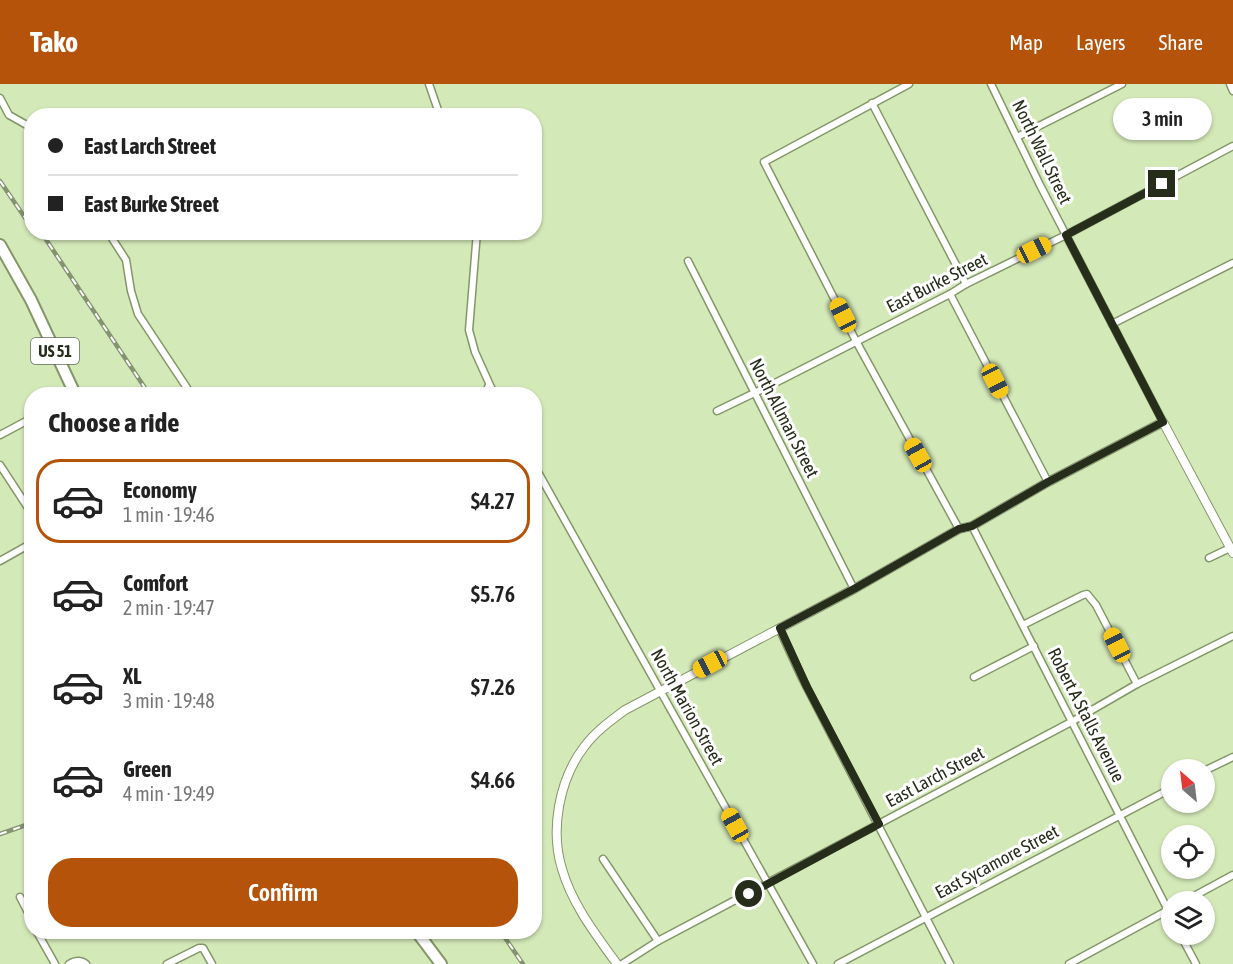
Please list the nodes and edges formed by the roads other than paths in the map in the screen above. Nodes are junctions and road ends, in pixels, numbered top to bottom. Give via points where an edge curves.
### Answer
1 (429, 84) edge
2 (909, 84) edge
3 (991, 84) edge
4 (1122, 84) edge
5 (1230, 84) edge
6 (1233, 91) edge
7 (0, 98) edge
8 (872, 103) junction
9 (437, 108) edge
10 (24, 123) edge
11 (1017, 137) junction
12 (1233, 146) edge
13 (1066, 235) junction
14 (113, 240) edge
15 (477, 240) edge
16 (0, 245) edge
17 (688, 261) dead end
18 (1233, 263) edge
19 (966, 284) junction
20 (950, 294) junction
21 (1112, 324) junction
22 (856, 341) junction
23 (489, 385) edge
24 (72, 387) edge
25 (186, 387) edge
26 (754, 393) junction
27 (717, 411) dead end
28 (24, 422) edge
29 (1163, 422) junction
30 (0, 426) edge
31 (2, 434) edge
32 (0, 465) edge
33 (542, 479) edge
34 (1048, 482) junction
35 (24, 502) edge
36 (972, 526) junction
37 (959, 529) junction
38 (24, 548) edge
39 (1232, 550) edge
40 (1209, 558) dead end
41 (0, 561) edge
42 (854, 589) junction
43 (1023, 625) junction
44 (780, 628) junction
45 (1233, 636) edge
46 (1034, 646) junction
47 (974, 677) dead end
48 (1137, 684) junction
49 (661, 691) junction
50 (1073, 721) junction
51 (1233, 757) edge
52 (1215, 766) edge
53 (1161, 794) edge
54 (1120, 815) junction
55 (879, 824) junction
56 (603, 859) dead end
57 (1233, 875) edge
58 (768, 884) junction
59 (1203, 891) edge
60 (1161, 894) edge
61 (20, 897) dead end
62 (24, 905) edge
63 (1161, 913) edge
64 (926, 916) junction
65 (41, 939) edge
66 (422, 939) edge
67 (658, 941) junction
68 (1186, 945) edge
69 (55, 964) edge
70 (69, 964) edge
71 (86, 964) edge
72 (167, 964) edge
73 (212, 964) edge
74 (441, 964) edge
75 (617, 964) edge
76 (622, 964) edge
77 (813, 964) edge
78 (838, 964) edge
79 (950, 964) edge
80 (1069, 964) edge
81 (1196, 964) edge

1 - 9 street
2 - 8 street
3 - 11 street, North Wall Street
4 - 11 street
5 - 6 street
7 - 10 street via 9,115
8 - 19 street
8 - 22 street via 764,162
11 - 13 street, North Wall Street
12 - 13 street, East Burke Street
13 - 19 street, East Burke Street
13 - 21 street, North Wall Street
14 - 25 street via 126,260 138,314
15 - 23 street via 469,330
16 - 24 main road, US 51
17 - 26 street, North Allman Street
18 - 21 street
19 - 20 street, East Burke Street
20 - 22 street, East Burke Street
20 - 34 street
21 - 29 street, North Wall Street
22 - 26 street, East Burke Street
22 - 37 street
26 - 27 street, East Burke Street
26 - 42 street, North Allman Street
28 - 31 street
29 - 34 street
29 - 39 street, North Wall Street
30 - 31 street
32 - 35 street
33 - 49 street, North Marion Street
34 - 36 street
36 - 37 street
36 - 43 street, Robert A Stalls Avenue
37 - 42 street
38 - 41 street
39 - 40 street
42 - 44 street
43 - 46 street, Robert A Stalls Avenue
43 - 48 street via 1087,594
44 - 49 street
44 - 55 street
45 - 48 street, East Larch Street
46 - 47 street
46 - 50 street, Robert A Stalls Avenue
48 - 50 street, East Larch Street
49 - 58 street, North Marion Street
49 - 75 street via 602,727 583,748 562,792 557,842 562,871 579,908
50 - 54 street, Robert A Stalls Avenue
50 - 55 street, East Larch Street
51 - 52 street
53 - 54 street, East Sycamore Street
54 - 60 street, Robert A Stalls Avenue
54 - 64 street, East Sycamore Street
55 - 58 street, East Larch Street
55 - 64 street
56 - 67 street
57 - 59 street
58 - 67 street, East Larch Street
58 - 77 street, North Marion Street
61 - 62 street
63 - 80 street
64 - 78 street, East Sycamore Street
64 - 79 street
65 - 69 street
66 - 74 main road
67 - 76 street, East Larch Street
68 - 81 street
70 - 71 street
72 - 73 street via 203,948

